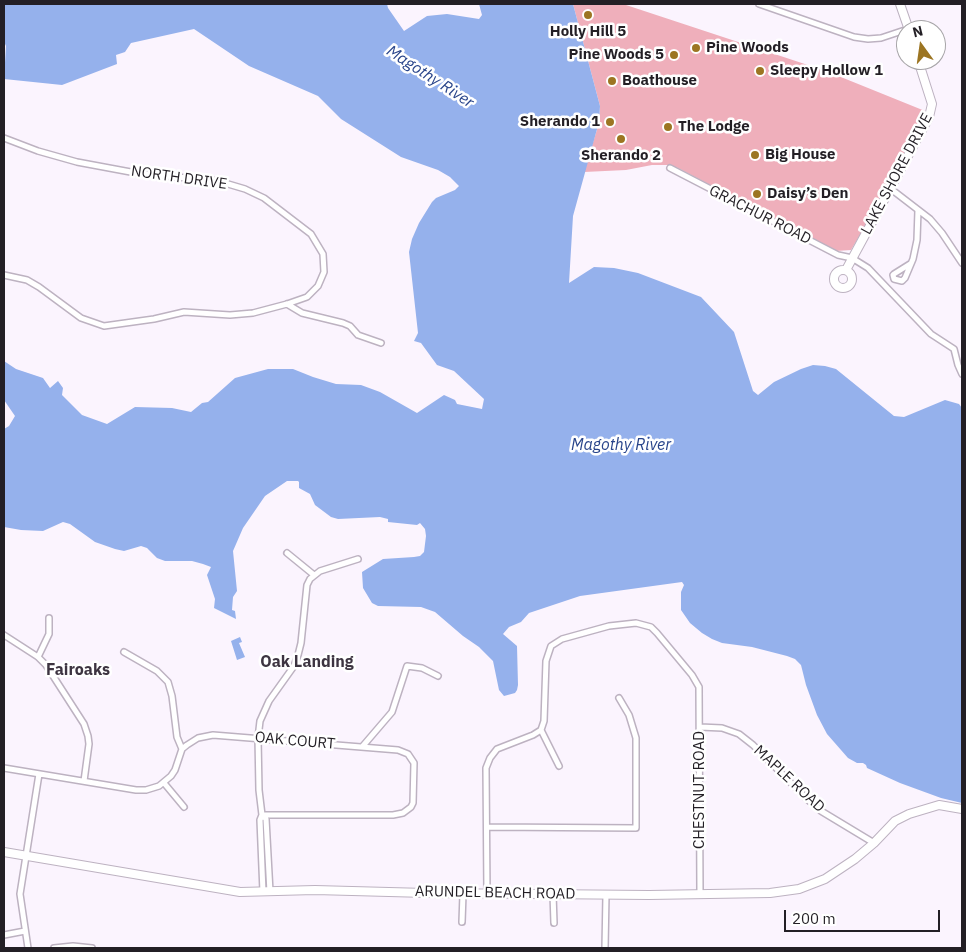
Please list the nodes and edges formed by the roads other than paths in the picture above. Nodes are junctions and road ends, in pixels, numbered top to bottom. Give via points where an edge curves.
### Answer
1 (759, 4) edge
2 (900, 4) edge
3 (905, 20) edge
4 (896, 33) edge
5 (922, 70) edge
6 (4, 138) edge
7 (670, 168) dead end
8 (891, 189) junction
9 (918, 210) junction
10 (852, 258) junction
11 (962, 263) edge
12 (910, 264) dead end
13 (846, 270) dead end
14 (4, 275) edge
15 (287, 304) junction
16 (381, 343) dead end
17 (962, 374) edge
18 (287, 554) dead end
19 (358, 560) dead end
20 (314, 575) junction
21 (50, 618) dead end
22 (4, 635) edge
23 (124, 652) dead end
24 (38, 657) junction
25 (438, 676) dead end
26 (619, 698) dead end
27 (700, 727) junction
28 (540, 730) junction
29 (258, 738) junction
30 (362, 747) junction
31 (182, 749) junction
32 (559, 766) dead end
33 (4, 768) edge
34 (39, 774) junction
35 (84, 781) junction
36 (164, 783) junction
37 (184, 807) dead end
38 (962, 809) edge
39 (262, 815) junction
40 (487, 827) junction
41 (874, 843) junction
42 (4, 852) edge
43 (27, 856) junction
44 (267, 892) junction
45 (462, 894) junction
46 (487, 894) junction
47 (553, 894) junction
48 (700, 894) junction
49 (606, 895) junction
50 (462, 922) dead end
51 (554, 923) dead end
52 (25, 931) junction
53 (4, 935) edge
54 (28, 948) edge
55 (54, 948) edge
56 (92, 948) edge
57 (605, 948) edge

1 - 4 street via 854,37 881,38
2 - 3 street
5 - 8 street, LAKE SHORE DRIVE via 932,108
6 - 15 street, NORTH DRIVE via 77,162 136,173 218,181 264,198 311,234 323,254 324,272 318,286 307,297
7 - 10 street, GRACHUR ROAD via 838,255
8 - 9 street
8 - 10 street, LAKE SHORE DRIVE
9 - 11 street via 942,233
9 - 12 street via 915,253
10 - 13 street, LAKE SHORE DRIVE
10 - 17 street via 876,275 931,334 954,349
14 - 15 street, NORTH DRIVE via 26,280 81,318 104,326 184,312 253,313
15 - 16 street via 302,313 343,323 358,335
18 - 20 street
19 - 20 street
20 - 29 street via 307,585 298,655 291,672 264,710
21 - 24 street via 49,634
22 - 24 street
23 - 31 street via 157,671 168,682 176,737
24 - 35 street via 52,673 86,730 89,744
25 - 30 street via 422,668 407,666 392,712
26 - 40 street via 629,715 636,738 636,828
27 - 28 street, CHESTNUT ROAD via 699,686 691,674 651,627 630,623 562,639 551,646 546,660 544,721
27 - 41 street, MAPLE ROAD via 722,728 739,734 808,800
27 - 48 street, CHESTNUT ROAD
28 - 32 street
28 - 40 street via 501,746 490,758 486,768
29 - 30 street, OAK COURT
29 - 31 street, OAK COURT via 205,736 191,741
29 - 39 street
30 - 39 street, OAK COURT via 398,750 411,758 414,798 408,811 393,815
31 - 36 street via 175,770
33 - 34 street
34 - 35 street
34 - 43 street
35 - 36 street via 136,790
36 - 37 street
38 - 41 street, ARUNDEL BEACH ROAD via 939,805 916,811 895,821
39 - 44 street
40 - 46 street
41 - 48 street, ARUNDEL BEACH ROAD via 835,874 813,885 770,893
42 - 43 street, ARUNDEL BEACH ROAD
43 - 44 street, ARUNDEL BEACH ROAD via 229,891
43 - 52 street via 20,894
44 - 45 street, ARUNDEL BEACH ROAD
45 - 46 street, ARUNDEL BEACH ROAD
45 - 50 street
46 - 47 street, ARUNDEL BEACH ROAD
47 - 49 street, ARUNDEL BEACH ROAD
47 - 51 street
48 - 49 street, ARUNDEL BEACH ROAD
49 - 57 street
52 - 53 street
52 - 54 street
55 - 56 street

